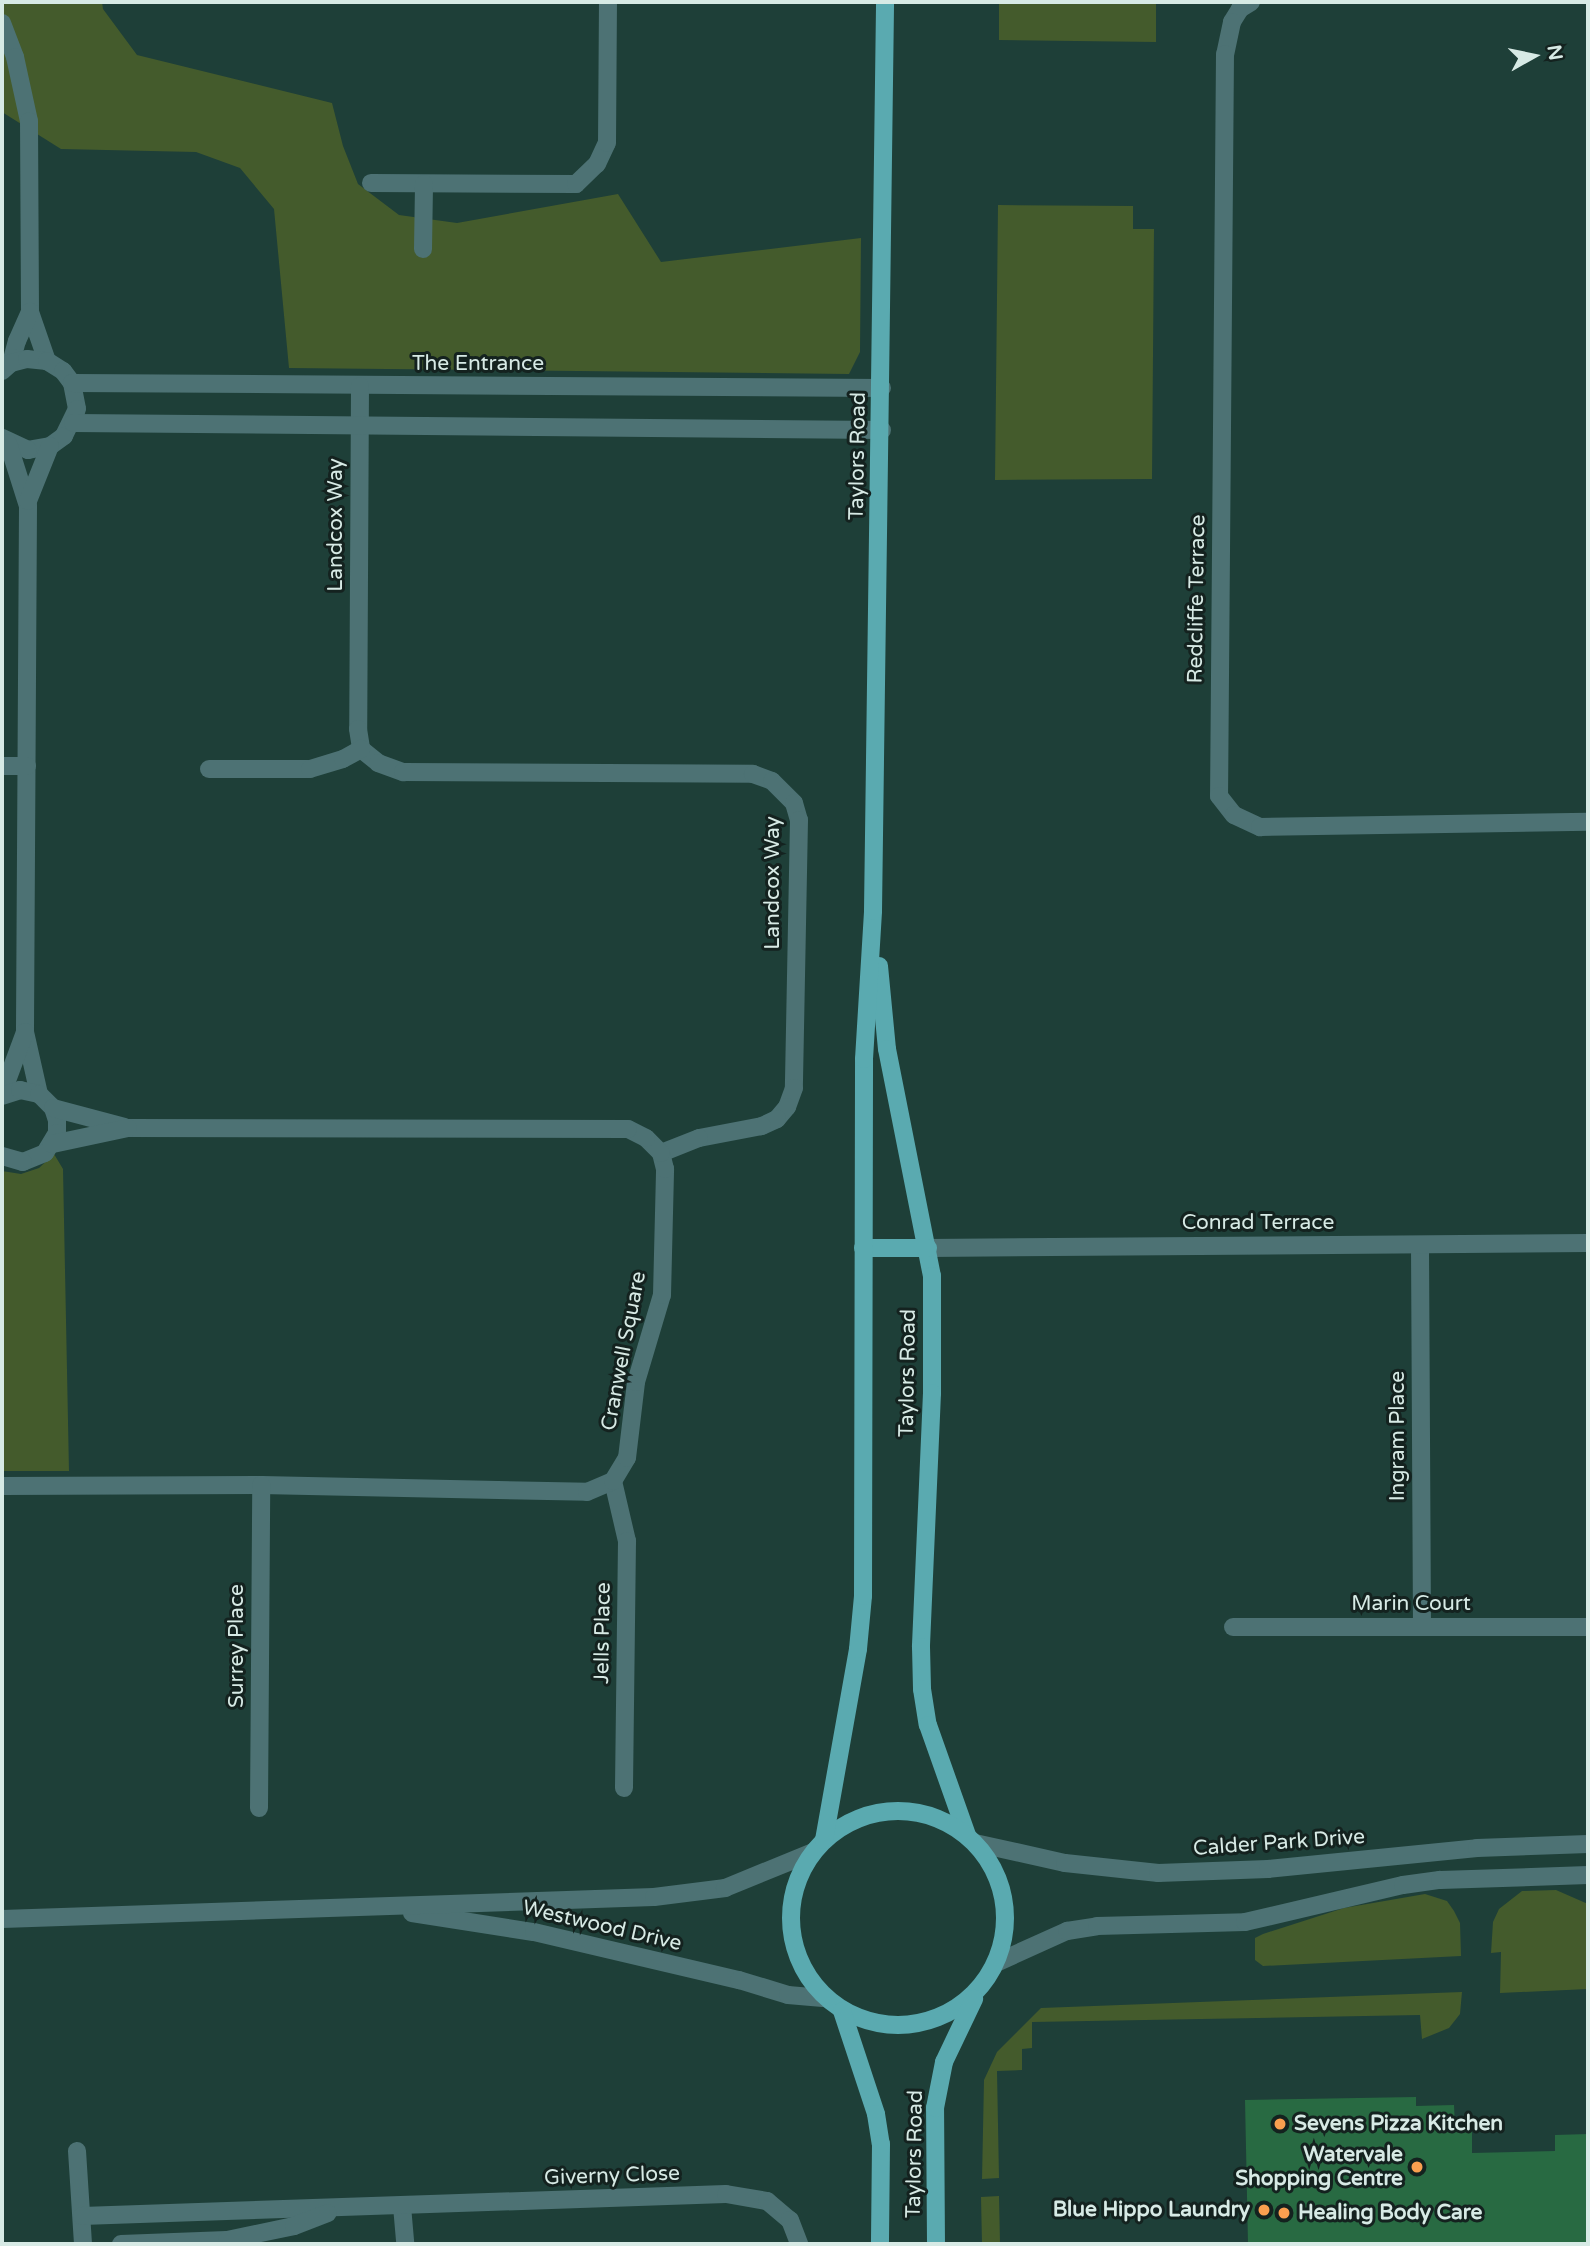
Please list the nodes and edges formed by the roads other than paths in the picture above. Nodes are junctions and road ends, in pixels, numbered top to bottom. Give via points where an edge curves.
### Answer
1 (608, 2) edge
2 (886, 2) edge
3 (1239, 9) edge
4 (2, 23) edge
5 (371, 183) dead end
6 (424, 184) junction
7 (423, 249) dead end
8 (30, 312) junction
9 (47, 361) junction
10 (7, 367) edge
11 (72, 383) junction
12 (359, 386) junction
13 (882, 388) junction
14 (74, 423) junction
15 (360, 425) junction
16 (882, 430) junction
17 (5, 441) edge
18 (50, 446) junction
19 (28, 501) junction
20 (361, 749) junction
21 (2, 766) edge
22 (27, 766) junction
23 (209, 769) dead end
24 (1588, 822) edge
25 (873, 911) junction
26 (25, 1032) junction
27 (39, 1094) junction
28 (2, 1095) edge
29 (53, 1108) junction
30 (128, 1128) junction
31 (52, 1144) junction
32 (661, 1153) junction
33 (2, 1156) edge
34 (1588, 1243) edge
35 (1420, 1245) junction
36 (863, 1248) junction
37 (928, 1248) junction
38 (613, 1480) junction
39 (261, 1485) junction
40 (2, 1486) edge
41 (1233, 1627) dead end
42 (1422, 1627) junction
43 (1588, 1627) edge
44 (624, 1788) dead end
45 (259, 1808) dead end
46 (971, 1839) junction
47 (1588, 1844) edge
48 (818, 1846) junction
49 (1477, 1848) junction
50 (1588, 1875) edge
51 (1475, 1880) junction
52 (367, 1906) junction
53 (2, 1919) edge
54 (996, 1963) junction
55 (979, 1989) junction
56 (825, 1998) junction
57 (842, 2011) junction
58 (77, 2151) dead end
59 (402, 2206) junction
60 (341, 2208) junction
61 (82, 2216) junction
62 (83, 2244) edge
63 (121, 2244) edge
64 (405, 2244) edge
65 (799, 2244) edge
66 (880, 2244) edge
67 (936, 2244) edge

1 - 6 street via 607,143 597,164 576,184
2 - 13 main road, Taylors Road
3 - 24 street, Redcliffe Terrace via 1225,54 1219,796 1234,814 1260,827
4 - 8 street via 15,57 29,121
5 - 6 street
6 - 7 street
8 - 9 street
8 - 10 street
9 - 10 street via 27,359
9 - 11 street via 63,370
11 - 12 street, The Entrance
11 - 14 street via 77,399
12 - 13 street, The Entrance
12 - 15 street, Landcox Way
13 - 16 main road, Taylors Road
14 - 15 street
14 - 18 street
15 - 16 street
15 - 20 street, Landcox Way
16 - 25 main road, Taylors Road
17 - 18 street via 28,450
17 - 19 street
18 - 19 street
19 - 22 street
20 - 23 street via 343,760 310,769
20 - 32 street, Landcox Way via 378,763 403,772 753,774 772,781 794,803 799,821 794,1088 787,1107 769,1123 699,1138
21 - 22 street
22 - 26 street
25 - 36 main road, Taylors Road via 864,1059
25 - 37 main road, Taylors Road via 887,1049
26 - 27 street
26 - 28 street
27 - 28 street via 20,1090
27 - 29 street
29 - 30 street
29 - 31 street via 57,1133
30 - 31 street
30 - 32 street via 628,1129
31 - 33 street via 35,1159 23,1162
32 - 38 street, Cranwell Square via 666,1186 662,1295 636,1382 627,1458
34 - 35 street, Conrad Terrace
35 - 37 street, Conrad Terrace
35 - 42 street, Ingram Place
36 - 37 main road
36 - 48 main road, Taylors Road via 863,1596 858,1649
37 - 46 main road, Taylors Road via 933,1328 922,1689 928,1726
38 - 39 street via 587,1492
38 - 44 street, Jells Place via 627,1541
39 - 40 street
39 - 45 street, Surrey Place
41 - 42 street, Marin Court
42 - 43 street, Marin Court
46 - 48 main road via 933,1816 894,1810 856,1819
46 - 49 street, Calder Park Drive via 1065,1863 1158,1874 1268,1869
46 - 54 main road via 991,1864 1001,1887 1004,1938
47 - 49 street, Calder Park Drive
48 - 52 street, Westwood Drive via 725,1888 693,1893
48 - 56 main road via 797,1880 790,1911 793,1943 805,1973
49 - 51 street
50 - 51 street
51 - 54 street via 1403,1885 1245,1922 1132,1924 1067,1931
52 - 53 street, Westwood Drive
52 - 56 street, Westwood Drive via 534,1932 788,1994
54 - 55 main road
55 - 57 main road via 961,2006 915,2025 890,2026
55 - 67 main road, Taylors Road via 944,2063 934,2108
56 - 57 main road
57 - 66 main road, Taylors Road via 879,2134
58 - 61 street
59 - 60 street, Giverny Close
59 - 64 street
59 - 65 street, Giverny Close via 726,2194 767,2201 790,2220
60 - 61 street, Giverny Close
60 - 63 street, Giverny Close via 294,2226 241,2238
61 - 62 street

